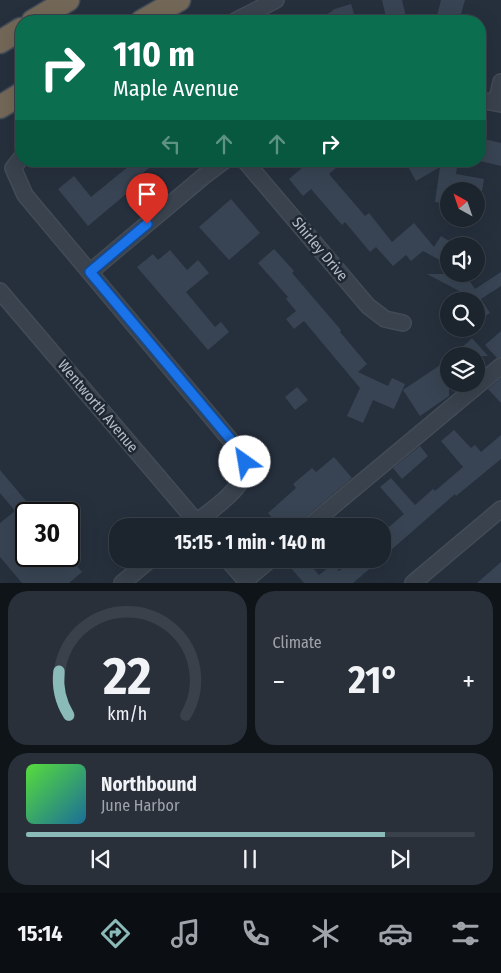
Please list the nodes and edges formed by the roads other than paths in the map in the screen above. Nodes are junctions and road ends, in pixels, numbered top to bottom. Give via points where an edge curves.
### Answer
1 (68, 0) edge
2 (179, 0) edge
3 (276, 0) edge
4 (43, 15) edge
5 (153, 15) edge
6 (247, 15) edge
7 (15, 33) edge
8 (0, 42) edge
9 (501, 82) edge
10 (15, 98) edge
11 (498, 104) edge
12 (0, 107) edge
13 (18, 167) edge
14 (216, 167) edge
15 (250, 167) edge
16 (90, 272) junction
17 (0, 291) edge
18 (404, 323) dead end
19 (501, 366) edge
20 (501, 509) edge
21 (190, 518) edge
22 (204, 518) edge
23 (319, 518) edge
24 (140, 568) edge
25 (235, 568) edge
26 (262, 568) edge
27 (247, 582) edge
28 (122, 583) edge
29 (413, 583) edge

1 - 4 highway
2 - 5 highway
3 - 6 street
7 - 8 highway
9 - 11 street
10 - 12 highway
13 - 16 street, Wentworth Avenue via 25,195
14 - 16 street
15 - 18 street, Shirley Drive via 368,306 385,319
16 - 22 street, Wentworth Avenue via 242,455 245,470 242,480
17 - 21 street, Wentworth Avenue
19 - 23 street
20 - 29 street
24 - 28 street
25 - 27 street
26 - 27 street

